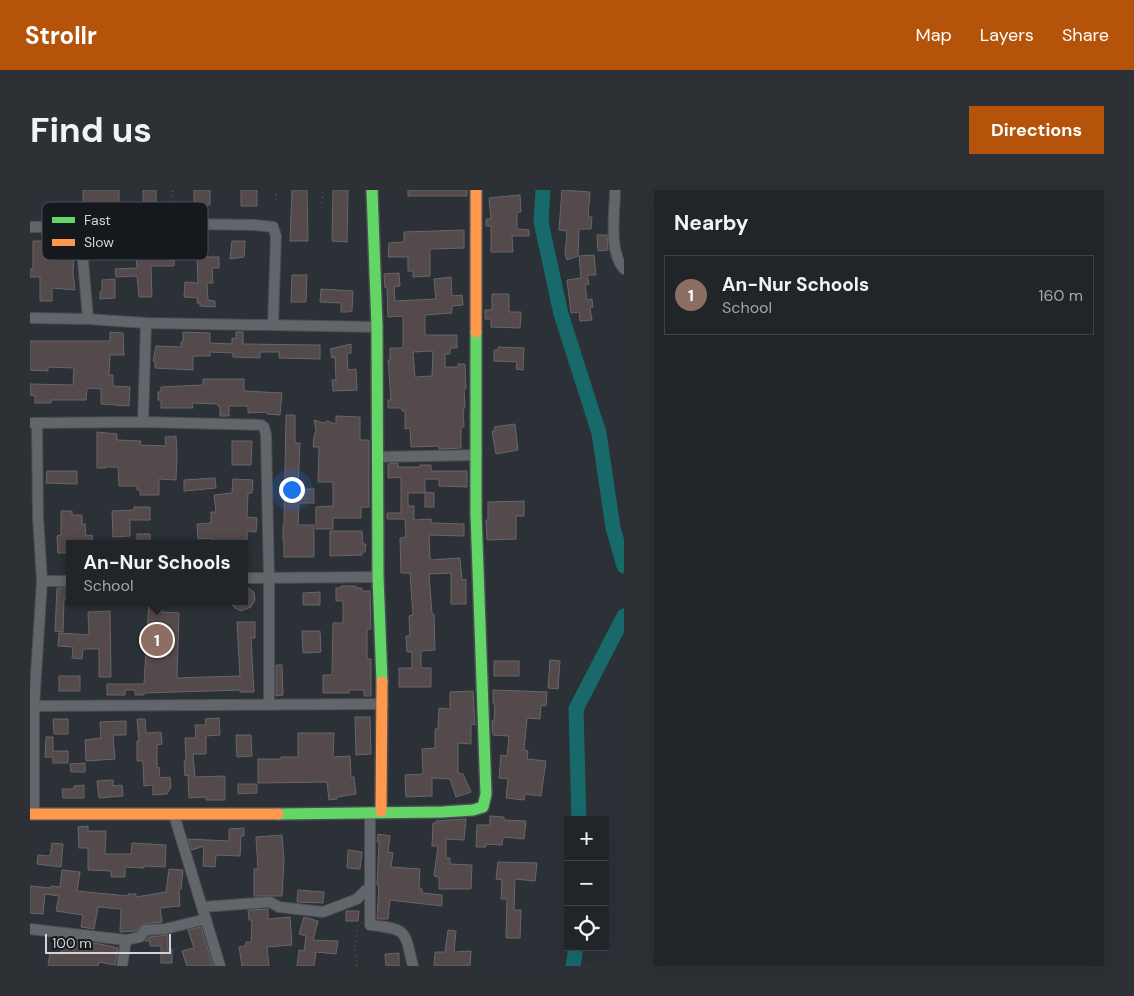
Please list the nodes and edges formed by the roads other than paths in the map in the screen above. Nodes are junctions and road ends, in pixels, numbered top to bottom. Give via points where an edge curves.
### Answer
1 (372, 190) edge
2 (476, 190) edge
3 (615, 190) edge
4 (208, 224) edge
5 (83, 260) edge
6 (624, 269) edge
7 (30, 318) edge
8 (88, 319) junction
9 (146, 323) junction
10 (273, 325) junction
11 (377, 327) junction
12 (143, 422) junction
13 (34, 423) edge
14 (477, 455) junction
15 (377, 457) junction
16 (34, 517) edge
17 (378, 577) junction
18 (248, 578) edge
19 (269, 578) junction
20 (42, 581) junction
21 (66, 581) edge
22 (383, 704) junction
23 (269, 705) junction
24 (34, 706) junction
25 (375, 812) junction
26 (32, 814) edge
27 (174, 815) junction
28 (370, 889) junction
29 (202, 907) junction
30 (206, 919) junction
31 (30, 929) edge
32 (126, 940) junction
33 (122, 966) edge
34 (220, 966) edge
35 (413, 966) edge

1 - 11 street
2 - 14 street
3 - 6 street via 615,251
4 - 10 street via 273,227 276,236
5 - 8 street
7 - 8 street
8 - 9 street
9 - 10 street
9 - 12 street
10 - 11 street
11 - 15 street
12 - 13 street
12 - 19 street via 264,427
13 - 16 street
14 - 15 street
14 - 25 street via 477,570 485,804 473,810
15 - 17 street
16 - 20 street
17 - 19 street
17 - 22 street
18 - 19 street
19 - 23 street
20 - 21 street
20 - 24 street
22 - 23 street
22 - 25 street
23 - 24 street
24 - 26 street
25 - 27 street
25 - 28 street
26 - 27 street
27 - 29 street
28 - 29 street via 357,899 324,912 279,907 270,902
28 - 35 street via 370,926 400,930
29 - 30 street
30 - 32 street via 165,929 145,930 140,937
30 - 34 street
31 - 32 street
32 - 33 street

